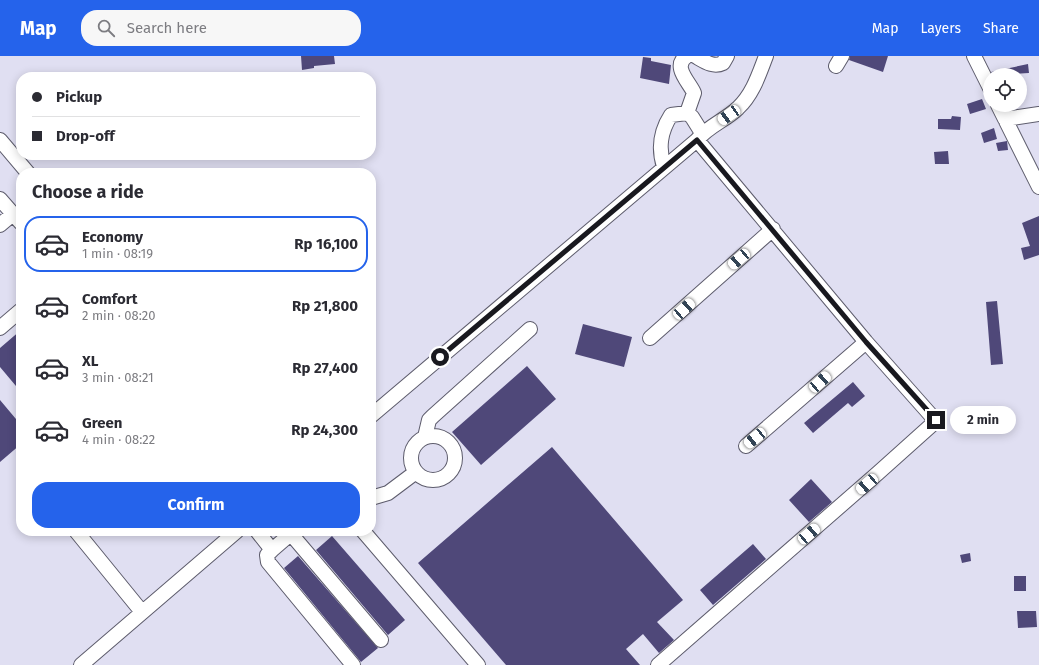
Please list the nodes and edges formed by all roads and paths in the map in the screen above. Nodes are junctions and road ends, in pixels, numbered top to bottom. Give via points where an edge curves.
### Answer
1 (686, 56) edge
2 (695, 56) edge
3 (727, 56) edge
4 (766, 56) edge
5 (974, 56) edge
6 (983, 74) edge
7 (1002, 112) edge
8 (687, 113) junction
9 (1039, 114) edge
10 (1005, 119) junction
11 (700, 137) junction
12 (0, 140) edge
13 (16, 159) edge
14 (17, 160) edge
15 (664, 167) junction
16 (24, 168) edge
17 (1039, 187) edge
18 (0, 200) edge
19 (16, 218) edge
20 (16, 219) edge
21 (0, 225) edge
22 (773, 229) junction
23 (16, 314) edge
24 (0, 328) edge
25 (530, 329) dead end
26 (650, 338) dead end
27 (866, 342) junction
28 (376, 412) edge
29 (425, 437) junction
30 (746, 446) dead end
31 (416, 472) junction
32 (376, 497) edge
33 (80, 536) edge
34 (231, 536) edge
35 (261, 536) edge
36 (288, 536) edge
37 (296, 536) edge
38 (367, 536) edge
39 (272, 550) junction
40 (142, 612) junction
41 (382, 640) dead end
42 (81, 665) edge
43 (353, 665) edge
44 (478, 665) edge
45 (658, 665) edge

1 - 8 street via 681,69 694,93
2 - 3 street via 716,65 723,63
4 - 11 street via 755,83 738,108
5 - 6 street
7 - 10 street
8 - 11 street
8 - 15 street via 671,115 662,130 660,148
9 - 10 street
10 - 17 street
11 - 15 street
11 - 22 street
12 - 13 street
14 - 16 street
15 - 28 street
18 - 19 street
20 - 21 street
22 - 26 street
22 - 27 street
23 - 24 street
25 - 29 street via 429,420
27 - 30 street
27 - 45 street via 934,417 934,424
29 - 31 street via 416,442 411,452 411,462
29 - 31 street via 436,436 446,440 455,458 452,468 445,476 435,480 424,478
31 - 32 street via 388,493
33 - 40 street
34 - 40 street
35 - 39 street
36 - 39 street
37 - 41 street
38 - 44 street
39 - 43 street via 267,555 268,562
40 - 42 street

